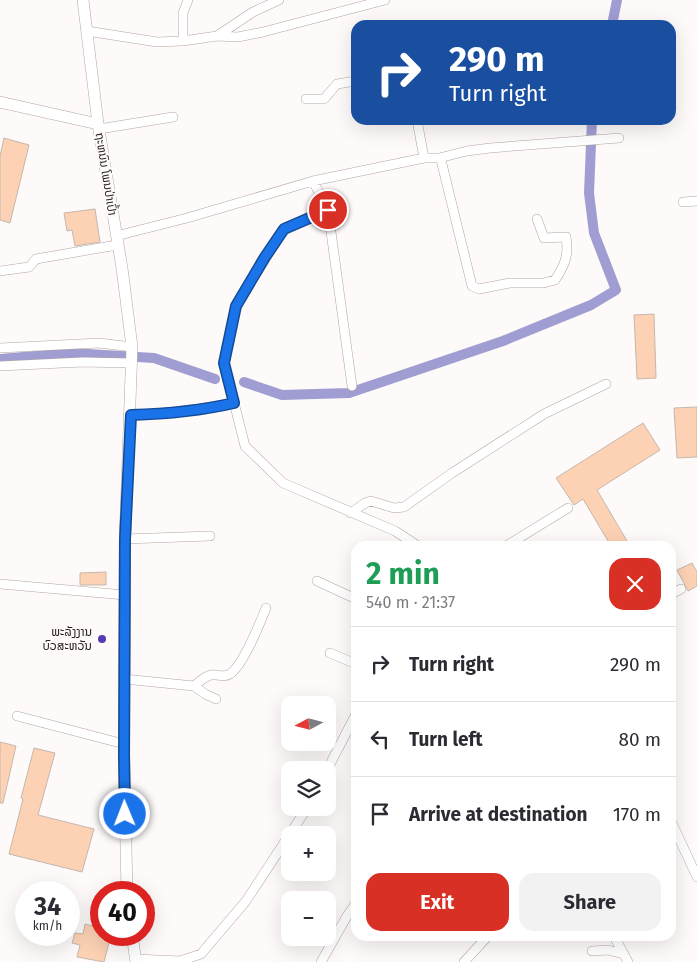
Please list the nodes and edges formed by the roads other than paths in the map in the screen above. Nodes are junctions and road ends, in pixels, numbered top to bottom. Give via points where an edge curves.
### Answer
1 (83, 0) edge
2 (188, 0) edge
3 (279, 0) edge
4 (385, 0) edge
5 (87, 31) junction
6 (217, 36) junction
7 (183, 41) junction
8 (351, 82) edge
9 (306, 99) dead end
10 (0, 102) edge
11 (173, 117) dead end
12 (419, 125) edge
13 (98, 126) junction
14 (619, 138) dead end
15 (424, 158) junction
16 (439, 158) junction
17 (313, 181) junction
18 (697, 201) edge
19 (684, 202) dead end
20 (328, 210) junction
21 (537, 219) dead end
22 (116, 240) junction
23 (0, 271) edge
24 (132, 347) junction
25 (0, 348) edge
26 (132, 361) junction
27 (0, 366) edge
28 (606, 384) dead end
29 (352, 386) dead end
30 (234, 403) junction
31 (131, 415) junction
32 (568, 508) dead end
33 (351, 513) junction
34 (210, 536) dead end
35 (125, 539) junction
36 (410, 541) edge
37 (514, 541) edge
38 (317, 581) dead end
39 (0, 584) edge
40 (682, 589) dead end
41 (676, 592) edge
42 (125, 595) junction
43 (351, 597) edge
44 (266, 608) dead end
45 (330, 653) dead end
46 (351, 662) edge
47 (124, 679) junction
48 (194, 686) junction
49 (216, 699) dead end
50 (17, 716) dead end
51 (351, 724) edge
52 (124, 744) junction
53 (332, 761) edge
54 (302, 816) edge
55 (676, 832) edge
56 (697, 877) edge
57 (127, 881) edge
58 (351, 911) edge
59 (483, 941) edge
60 (617, 941) edge
61 (134, 946) edge
62 (592, 951) dead end
63 (626, 958) edge
64 (136, 960) edge
65 (321, 962) edge
66 (464, 962) edge

1 - 5 street, ຖະຫນົນ ໂພນປ່າເປົ້າ
2 - 7 street via 183,13
3 - 6 street via 253,12
4 - 6 street via 263,32 238,37
5 - 7 street via 157,42
5 - 13 street, ຖະຫນົນ ໂພນປ່າເປົ້າ
6 - 7 street
8 - 9 street via 337,84 324,99
10 - 13 street
11 - 13 street
12 - 15 street
13 - 22 street, ຖະຫນົນ ໂພນປ່າເປົ້າ
14 - 16 street via 490,148
15 - 16 street
15 - 17 street
16 - 21 street via 472,286 479,289 555,280 568,251 566,236 544,238
17 - 20 street
17 - 22 street
18 - 19 street
20 - 29 street
20 - 30 street via 284,229 236,306 224,363
22 - 23 street via 36,259 29,266
22 - 24 street, ຖະຫນົນ ໂພນປ່າເປົ້າ
24 - 25 street via 99,342
24 - 26 street, ຖະຫນົນ ໂພນປ່າເປົ້າ
26 - 27 street
26 - 31 street, ຖະຫນົນ ໂພນປ່າເປົ້າ
28 - 33 street via 544,414 404,507 394,508 371,501
30 - 31 street via 171,414
30 - 33 street via 245,446 283,483
31 - 35 street, ຖະຫນົນ ໂພນປ່າເປົ້າ
32 - 37 street
33 - 36 street
34 - 35 street
35 - 42 street, ຖະຫນົນ ໂພນປ່າເປົ້າ
38 - 43 street
39 - 42 street
40 - 41 street
42 - 47 street, ຖະຫນົນ ໂພນປ່າເປົ້າ
44 - 48 street via 233,671 224,676 208,676
45 - 46 street
47 - 48 street
47 - 52 street, ຖະຫນົນ ໂພນປ່າເປົ້າ
48 - 49 street
50 - 52 street
51 - 53 street
52 - 57 street, ຖະຫນົນ ໂພນປ່າເປົ້າ
54 - 64 street via 246,901 201,954 180,961
55 - 56 street
58 - 65 street
59 - 66 street
60 - 63 street
61 - 64 street
62 - 63 street via 608,950

